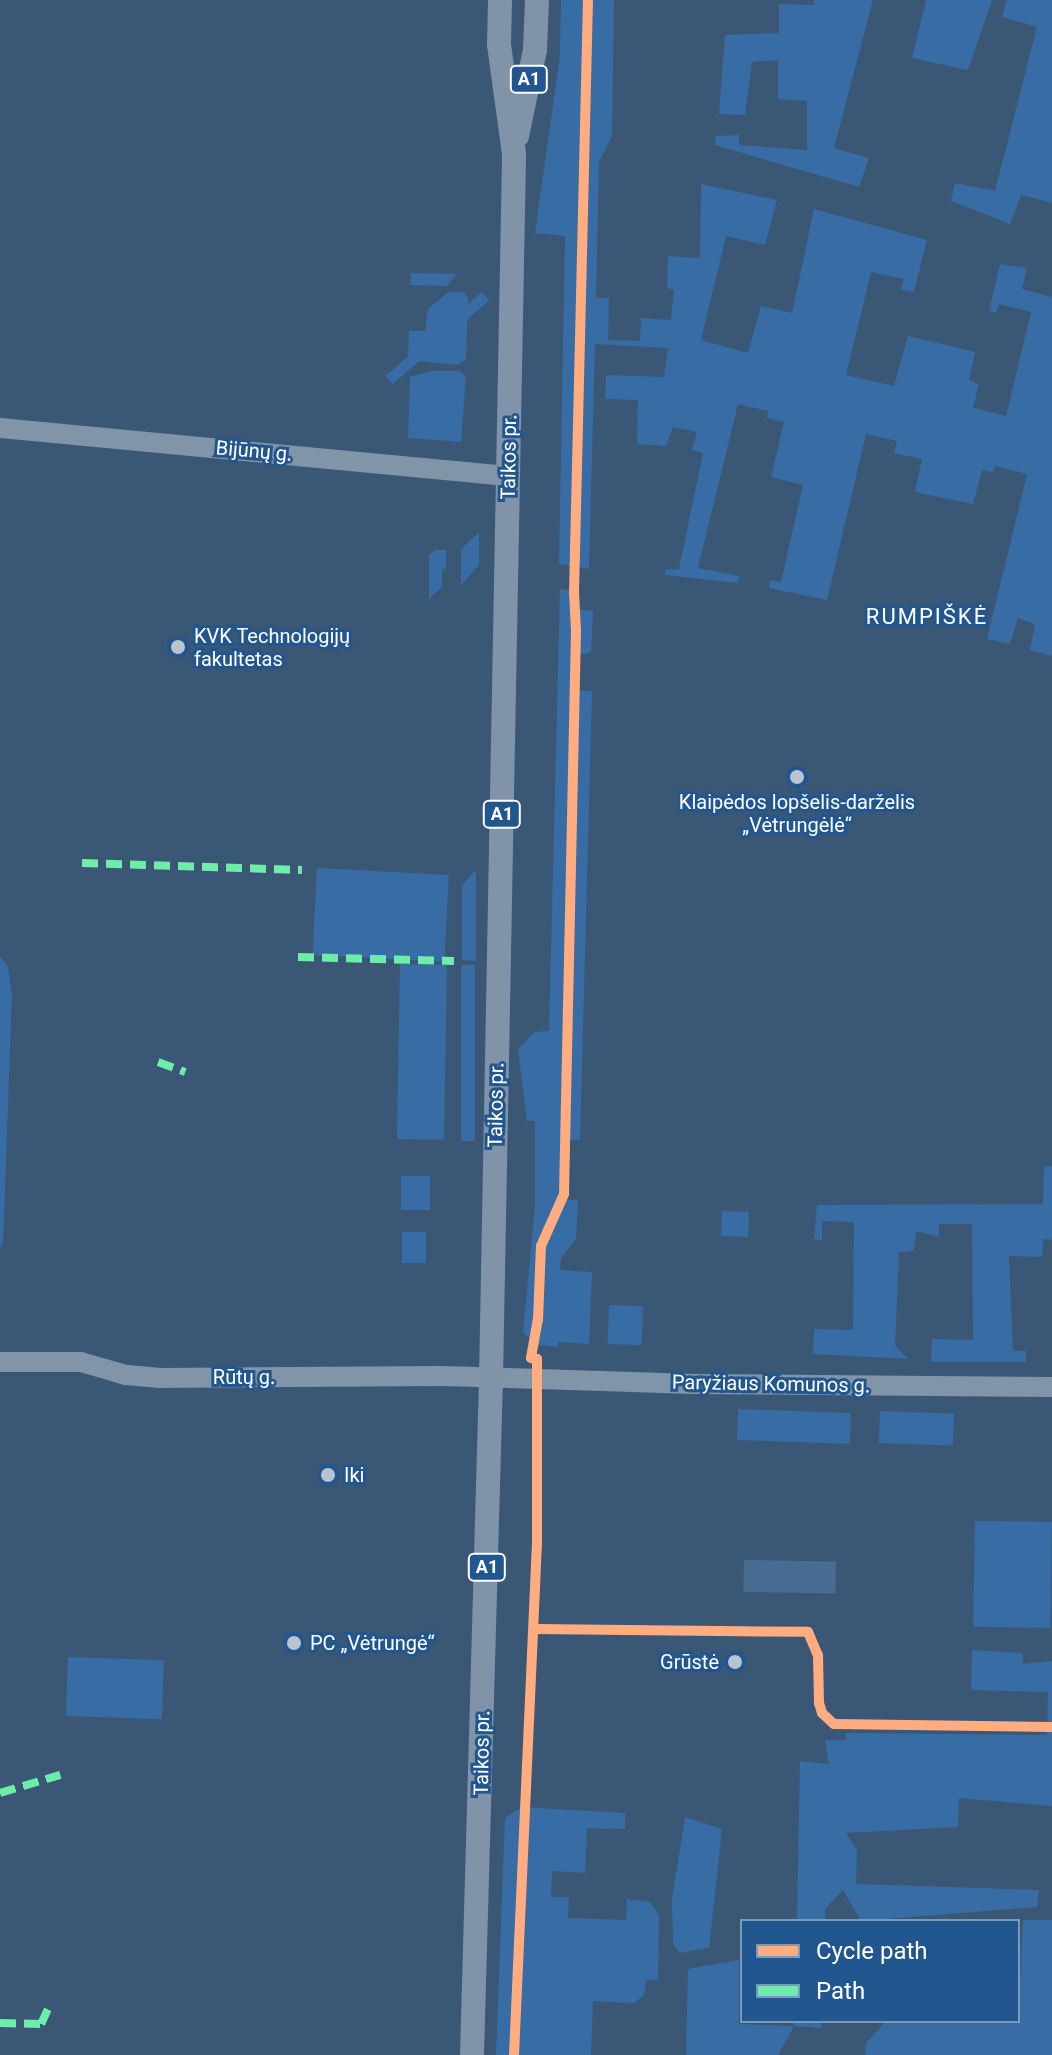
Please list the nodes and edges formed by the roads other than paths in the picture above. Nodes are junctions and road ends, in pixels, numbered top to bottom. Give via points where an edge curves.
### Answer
1 (500, 0) edge
2 (537, 1) edge
3 (514, 154) junction
4 (0, 428) edge
5 (508, 476) junction
6 (0, 1362) edge
7 (491, 1378) junction
8 (1052, 1387) edge
9 (472, 2055) edge

1 - 3 main road, Taikos pr. / A1 via 499,45
2 - 3 main road, Taikos pr. / A1 via 535,50
3 - 5 main road, Taikos pr. / A1
4 - 5 street, Bijūnų g.
5 - 7 main road, Taikos pr. / A1
6 - 7 street, Rūtų g. via 81,1362 158,1378
7 - 8 street, Paryžiaus Komunos g.
7 - 9 main road, Taikos pr. / A1

